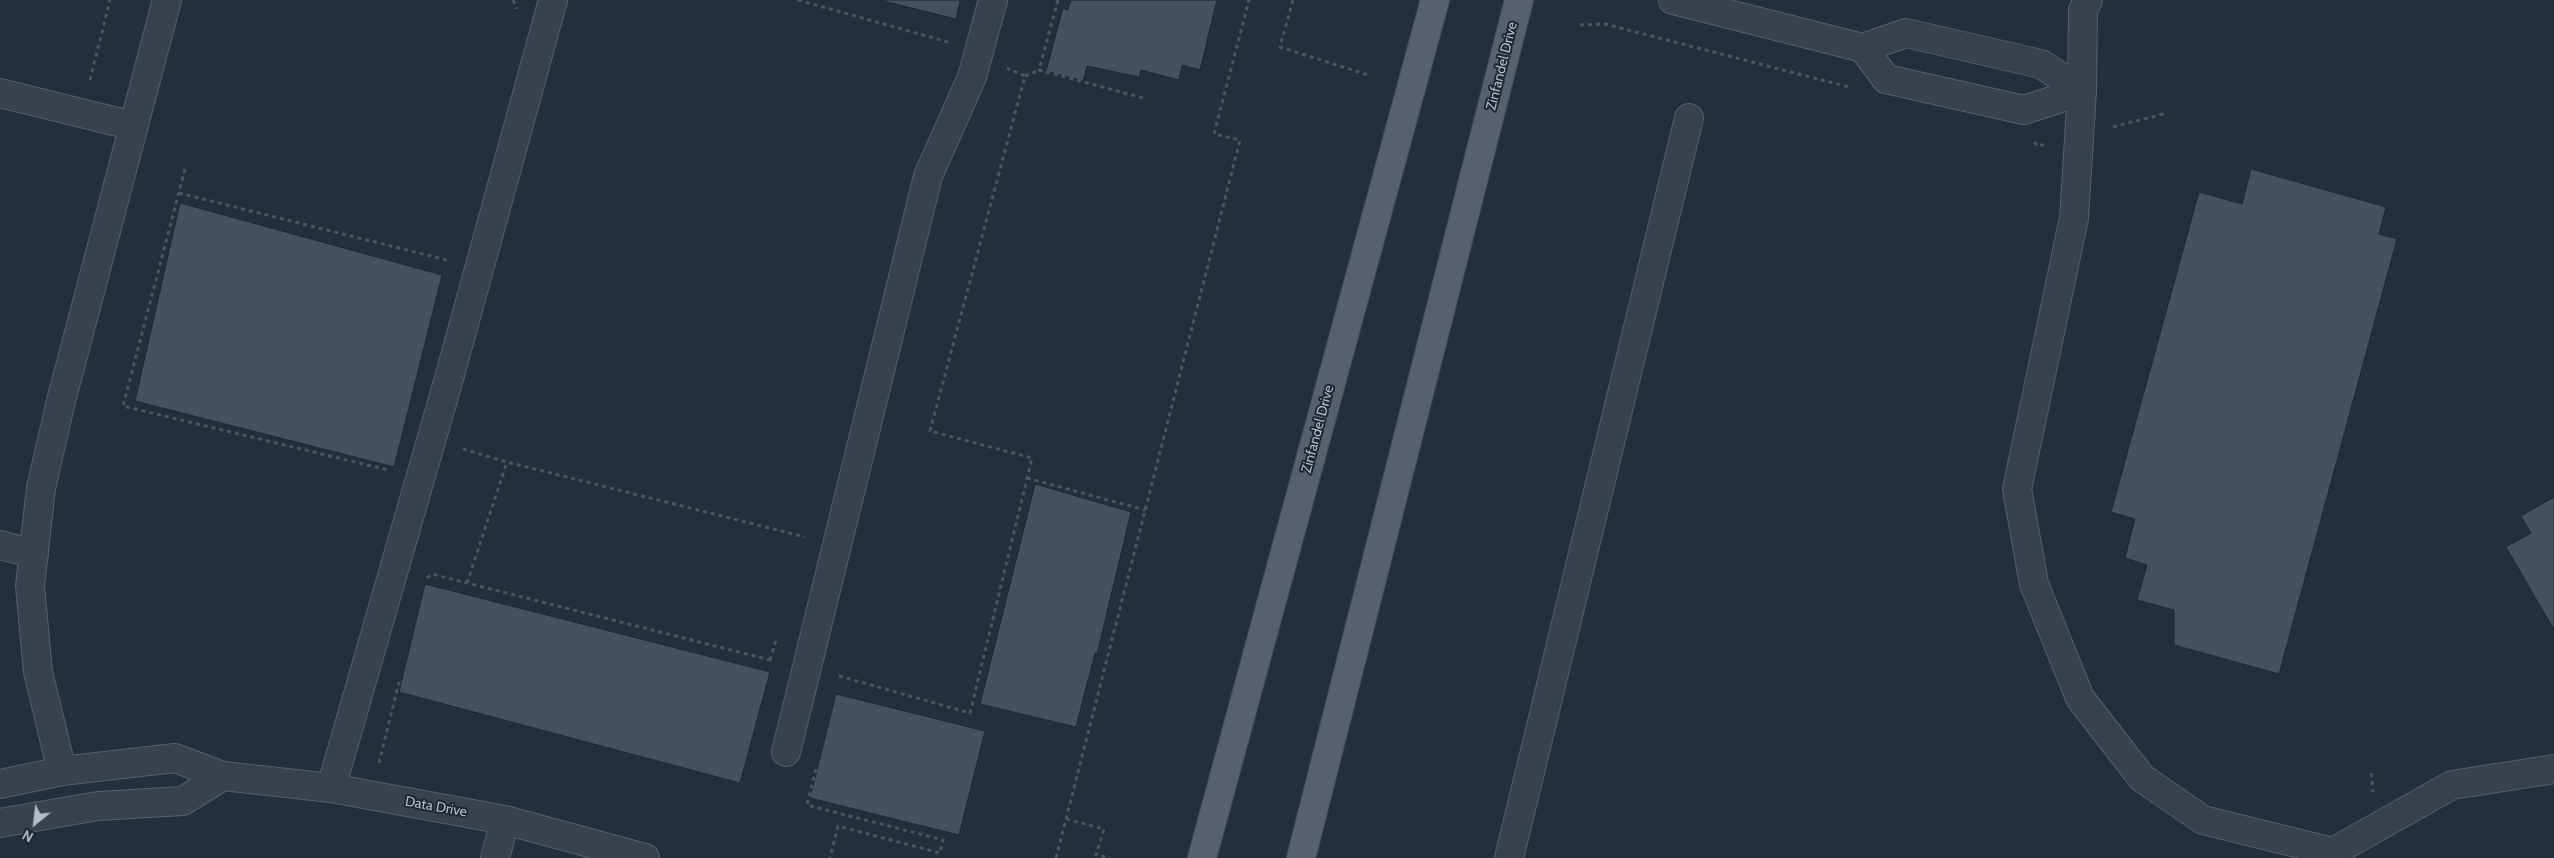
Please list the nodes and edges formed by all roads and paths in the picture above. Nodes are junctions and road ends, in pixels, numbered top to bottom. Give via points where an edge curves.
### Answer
1 (110, 0) edge
2 (167, 0) edge
3 (553, 0) edge
4 (798, 0) edge
5 (993, 0) edge
6 (1058, 0) edge
7 (1249, 0) edge
8 (1293, 0) edge
9 (1435, 0) edge
10 (1519, 0) edge
11 (1673, 0) edge
12 (2088, 0) edge
13 (1863, 48) junction
14 (978, 55) junction
15 (1039, 70) junction
16 (1368, 75) dead end
17 (1025, 76) junction
18 (90, 80) dead end
19 (2082, 91) junction
20 (0, 93) edge
21 (1147, 99) dead end
22 (1689, 118) dead end
23 (134, 126) junction
24 (185, 169) dead end
25 (179, 193) junction
26 (457, 263) dead end
27 (431, 439) junction
28 (507, 462) junction
29 (392, 471) dead end
30 (1027, 478) junction
31 (1144, 510) junction
32 (814, 539) dead end
33 (0, 545) edge
34 (34, 554) junction
35 (423, 582) dead end
36 (466, 583) junction
37 (783, 629) dead end
38 (778, 637) junction
39 (811, 645) junction
40 (770, 660) junction
41 (779, 662) dead end
42 (840, 668) dead end
43 (838, 676) junction
44 (400, 678) dead end
45 (836, 685) dead end
46 (786, 752) dead end
47 (378, 765) dead end
48 (816, 768) dead end
49 (2554, 769) edge
50 (62, 771) junction
51 (223, 776) junction
52 (0, 784) edge
53 (331, 788) junction
54 (1066, 819) junction
55 (505, 820) junction
56 (0, 823) edge
57 (2332, 855) edge
58 (495, 858) edge
59 (645, 858) edge
60 (830, 858) edge
61 (1056, 858) edge
62 (1110, 858) edge
63 (1202, 858) edge
64 (1301, 858) edge
65 (1509, 858) edge

1 - 18 path
2 - 23 street
3 - 27 street
4 - 14 path via 958,45
5 - 14 street
6 - 15 path
7 - 31 path via 1214,134 1240,140
8 - 16 path via 1280,46
9 - 63 main road, Zinfandel Drive
10 - 64 main road, Zinfandel Drive
11 - 13 street
12 - 19 street via 2083,10
13 - 19 street via 1906,33 2041,64
13 - 19 street via 1886,79 2024,110
14 - 17 path
14 - 39 street via 972,77 928,176
15 - 17 path
15 - 21 path
17 - 30 path via 930,431 1032,458
19 - 57 street via 2074,218 2017,489 2034,584 2080,698 2142,778 2203,820
20 - 23 street
22 - 65 street
23 - 34 street via 61,401 41,488
24 - 25 path
25 - 26 path
25 - 29 path via 123,406
27 - 28 path
27 - 53 street
28 - 32 path
28 - 36 path
30 - 31 path
30 - 43 path via 970,713
31 - 54 path
33 - 34 street
34 - 50 street via 30,586 38,672
35 - 36 path via 432,574
36 - 40 path
37 - 38 path
38 - 39 path
38 - 40 path
39 - 46 street
40 - 41 path
42 - 43 path
43 - 45 path
44 - 47 path
48 - 60 path via 807,805 943,840 940,853 838,826
49 - 57 street via 2452,785
50 - 51 street, Data Drive via 175,758
50 - 52 street, Data Drive
51 - 53 street, Data Drive
51 - 56 street via 183,801 98,806
53 - 55 street, Data Drive
54 - 61 path
54 - 62 path via 1104,829 1096,855
55 - 58 street
55 - 59 street, Data Drive

